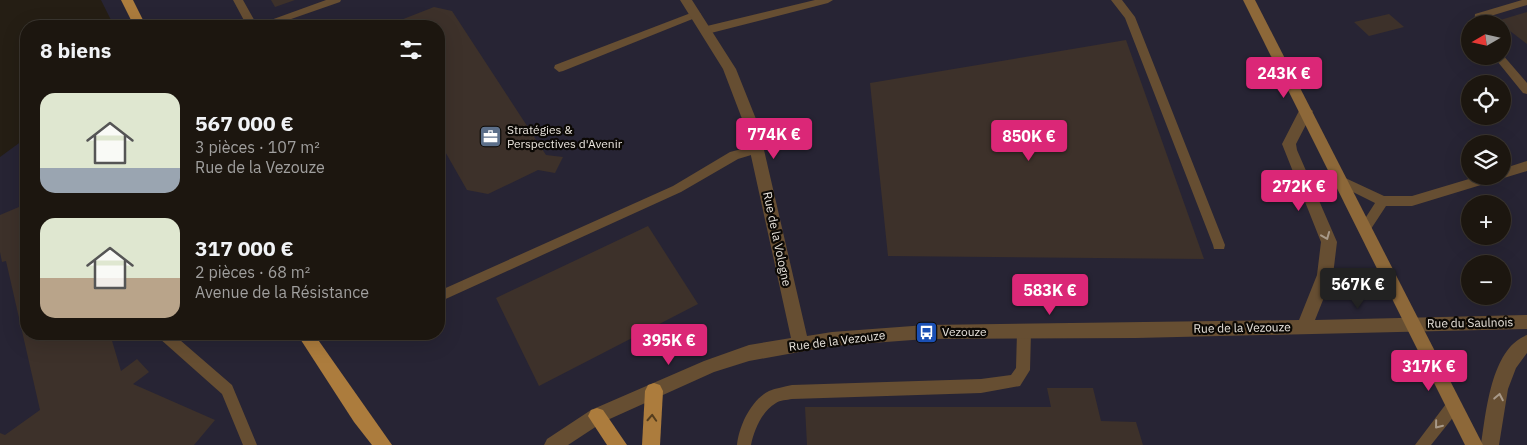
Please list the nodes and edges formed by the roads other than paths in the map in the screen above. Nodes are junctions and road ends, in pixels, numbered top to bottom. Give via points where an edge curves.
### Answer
1 (127, 0) edge
2 (238, 0) edge
3 (336, 0) edge
4 (686, 0) edge
5 (828, 0) edge
6 (1116, 0) edge
7 (1249, 0) edge
8 (1527, 2) edge
9 (696, 14) junction
10 (1482, 15) edge
11 (137, 20) edge
12 (249, 20) edge
13 (278, 20) edge
14 (707, 30) junction
15 (1506, 65) edge
16 (558, 68) dead end
17 (1527, 90) edge
18 (1306, 111) junction
19 (757, 149) junction
20 (1527, 166) edge
21 (1511, 171) edge
22 (1341, 181) junction
23 (1466, 185) edge
24 (1383, 201) junction
25 (1365, 228) junction
26 (1219, 246) dead end
27 (445, 295) edge
28 (1527, 322) edge
29 (1413, 324) junction
30 (1304, 327) junction
31 (1024, 332) junction
32 (171, 340) edge
33 (309, 340) edge
34 (1527, 342) edge
35 (800, 344) junction
36 (654, 391) junction
37 (1454, 405) junction
38 (597, 416) junction
39 (555, 443) edge
40 (248, 444) edge
41 (383, 445) edge
42 (618, 445) edge
43 (651, 445) edge
44 (744, 445) edge
45 (1422, 445) edge
46 (1474, 445) edge
47 (1490, 445) edge

1 - 11 main road
2 - 12 lane
3 - 13 lane
4 - 9 street, Rue de la Vologne
5 - 14 lane
6 - 26 lane via 1130,17
7 - 18 main road
8 - 10 lane
9 - 14 street, Rue de la Vologne
9 - 16 lane
14 - 19 street, Rue de la Vologne via 739,93
15 - 17 lane
18 - 22 main road
18 -> 30 street via 1289,144 1290,150 1330,251 1322,285
19 - 27 lane via 734,155 677,189
19 - 35 street, Rue de la Vologne
20 - 21 lane
22 - 24 lane
22 - 25 main road
23 - 24 lane via 1412,201
24 - 25 lane
25 - 29 main road
28 - 29 street, Rue du Saulnois
29 - 30 street, Rue de la Vezouze
29 - 37 main road
30 - 31 street, Rue de la Vezouze
31 - 35 street, Rue de la Vezouze via 863,335
31 - 44 lane via 1023,370 1015,381 981,386 792,392 772,397 750,424
32 - 40 lane via 227,390
33 - 41 main road
47 -> 34 street via 1507,367 1516,350
35 - 36 street, Rue de la Vezouze via 726,361
36 - 38 street, Rue de la Vezouze
43 -> 36 main road
37 -> 45 lane
37 - 46 main road
38 - 39 street, Rue de la Vezouze
38 - 42 main road

